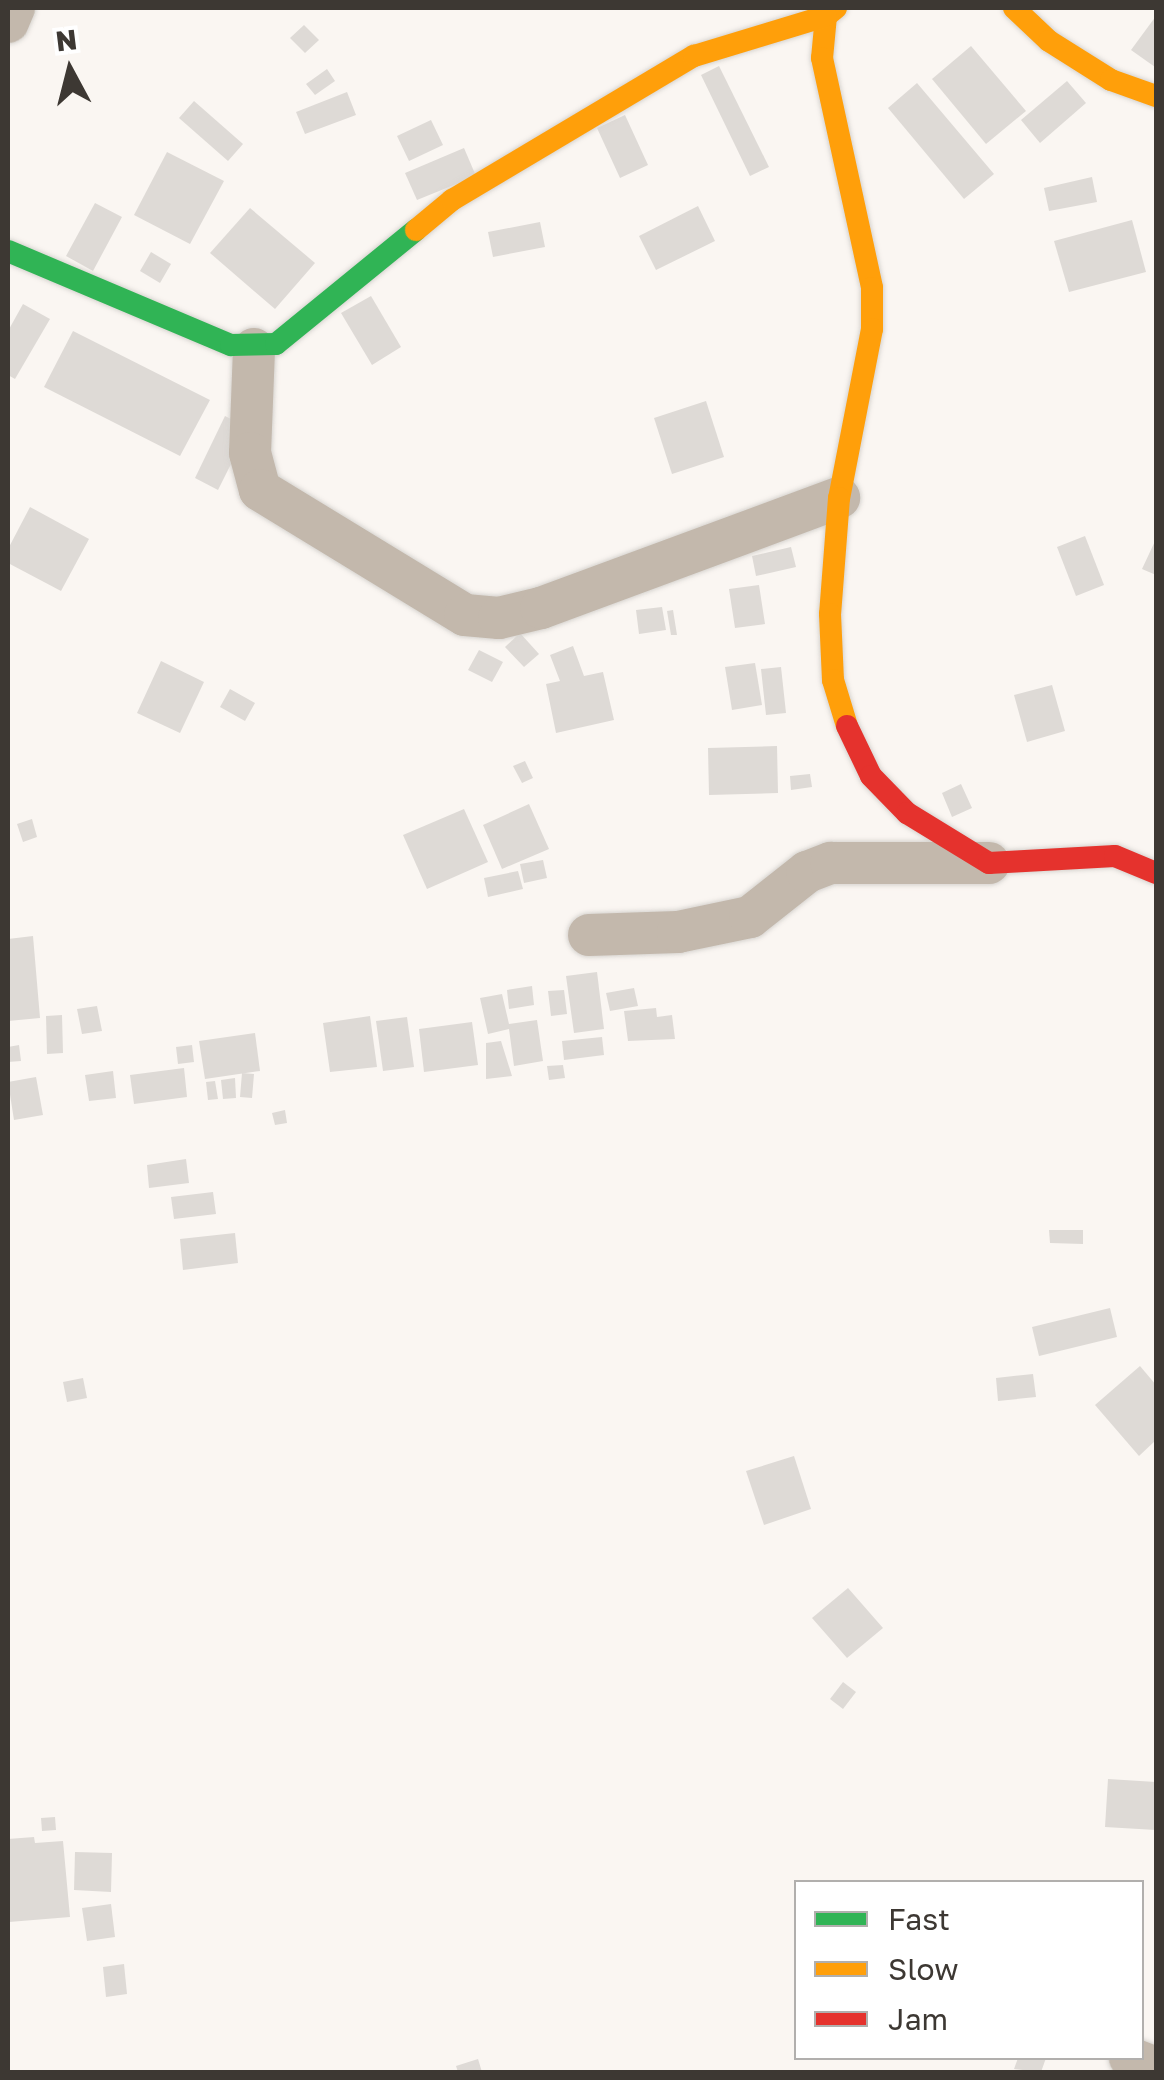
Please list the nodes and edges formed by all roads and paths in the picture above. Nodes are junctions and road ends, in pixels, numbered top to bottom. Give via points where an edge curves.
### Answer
1 (14, 8) edge
2 (1014, 8) edge
3 (831, 12) edge
4 (8, 22) edge
5 (1156, 96) edge
6 (8, 252) edge
7 (254, 349) junction
8 (839, 498) junction
9 (989, 863) junction
10 (1156, 874) edge
11 (589, 935) dead end

1 - 4 street
2 - 5 street via 1111,80
3 - 7 street via 694,56 603,106 452,200 293,335
3 - 8 street via 822,58 872,288 872,329
6 - 7 street via 230,346
7 - 8 street via 250,453 260,490 465,614 500,618 541,608
8 - 9 street via 830,614 833,680 846,725 871,776 907,813
9 - 10 street via 1115,856
9 - 11 street via 830,863 807,872 750,918 678,932

